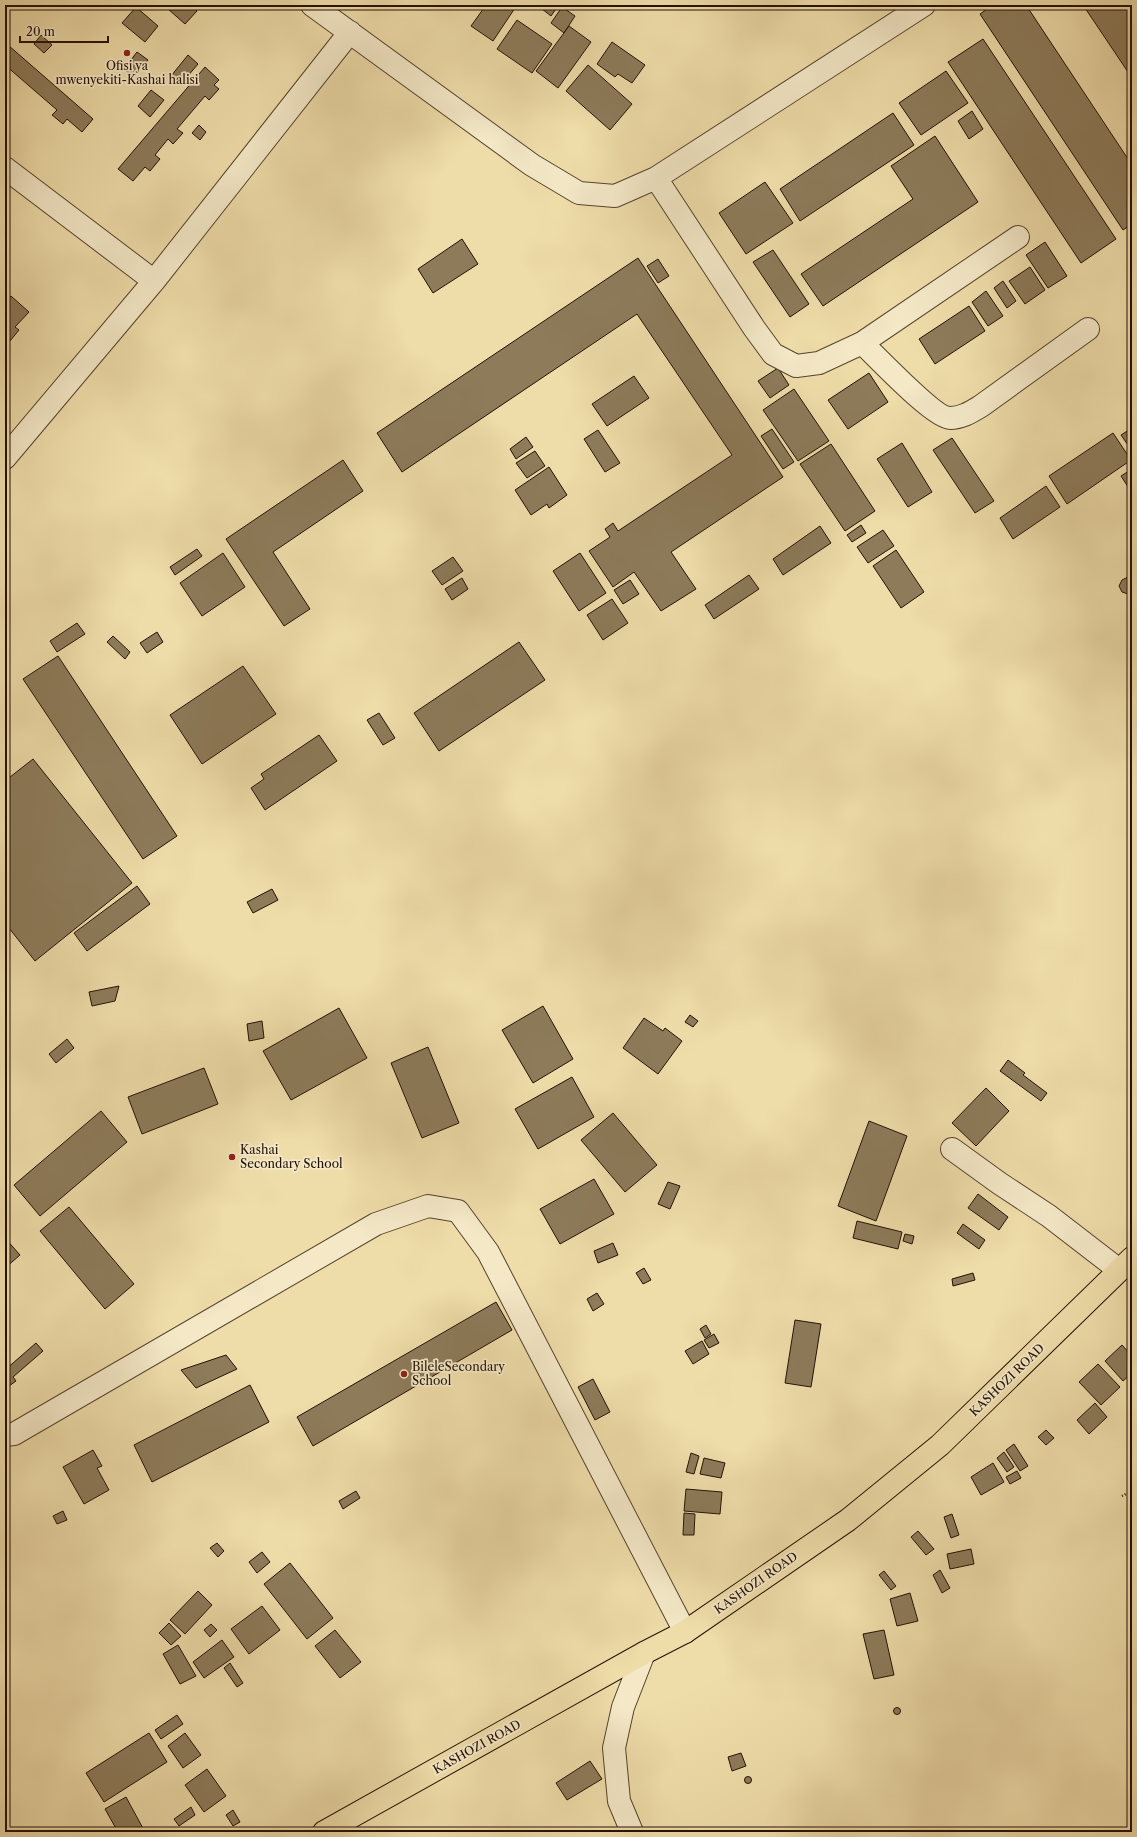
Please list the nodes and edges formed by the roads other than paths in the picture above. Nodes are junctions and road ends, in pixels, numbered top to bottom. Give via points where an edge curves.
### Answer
1 (312, 5) edge
2 (924, 5) edge
3 (350, 32) junction
4 (5, 168) edge
5 (656, 178) junction
6 (1018, 237) dead end
7 (154, 281) junction
8 (1088, 328) dead end
9 (862, 342) junction
10 (5, 458) edge
11 (952, 1149) dead end
12 (1126, 1264) edge
13 (5, 1435) edge
14 (685, 1632) junction
15 (644, 1653) junction
16 (324, 1832) edge
17 (632, 1832) edge

1 - 3 street
2 - 5 street
3 - 5 street via 532,165 579,193 615,196
3 - 7 street
4 - 7 street
5 - 9 street via 773,354 796,366 819,363
6 - 9 street
7 - 10 street
8 - 9 street via 981,406 964,416 948,418 930,407
11 - 12 street via 999,1183
12 - 14 main road, KASHOZI ROAD via 940,1445 848,1520
13 - 14 street via 14,1434 376,1224 428,1206 458,1211 488,1252
14 - 15 main road, KASHOZI ROAD
15 - 16 main road, KASHOZI ROAD
15 - 17 street via 623,1707 614,1748 619,1801

